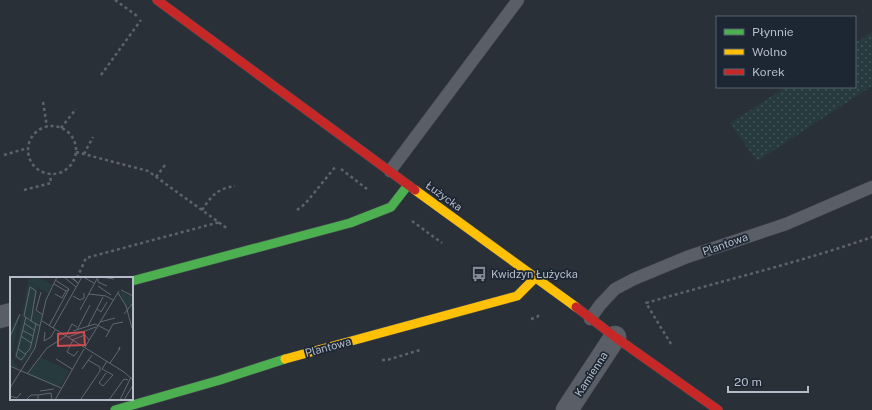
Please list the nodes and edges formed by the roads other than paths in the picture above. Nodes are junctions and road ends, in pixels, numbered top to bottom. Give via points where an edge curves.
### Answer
1 (157, 0) edge
2 (518, 0) edge
3 (390, 171) junction
4 (408, 185) junction
5 (872, 187) edge
6 (536, 277) junction
7 (133, 281) edge
8 (10, 314) edge
9 (0, 317) edge
10 (590, 319) junction
11 (614, 337) junction
12 (115, 410) edge
13 (567, 410) edge
14 (718, 410) edge

1 - 3 street, Łużycka
2 - 3 lane
3 - 4 street, Łużycka
4 - 6 street, Łużycka
4 - 7 street via 391,207 350,223
5 - 10 lane, Plantowa via 786,224 687,257 634,279 615,289
6 - 10 street, Łużycka
6 - 12 street, Plantowa via 517,296 295,356
8 - 9 street
10 - 11 street, Łużycka
11 - 13 street, Kamienna
11 - 14 street, Łużycka

